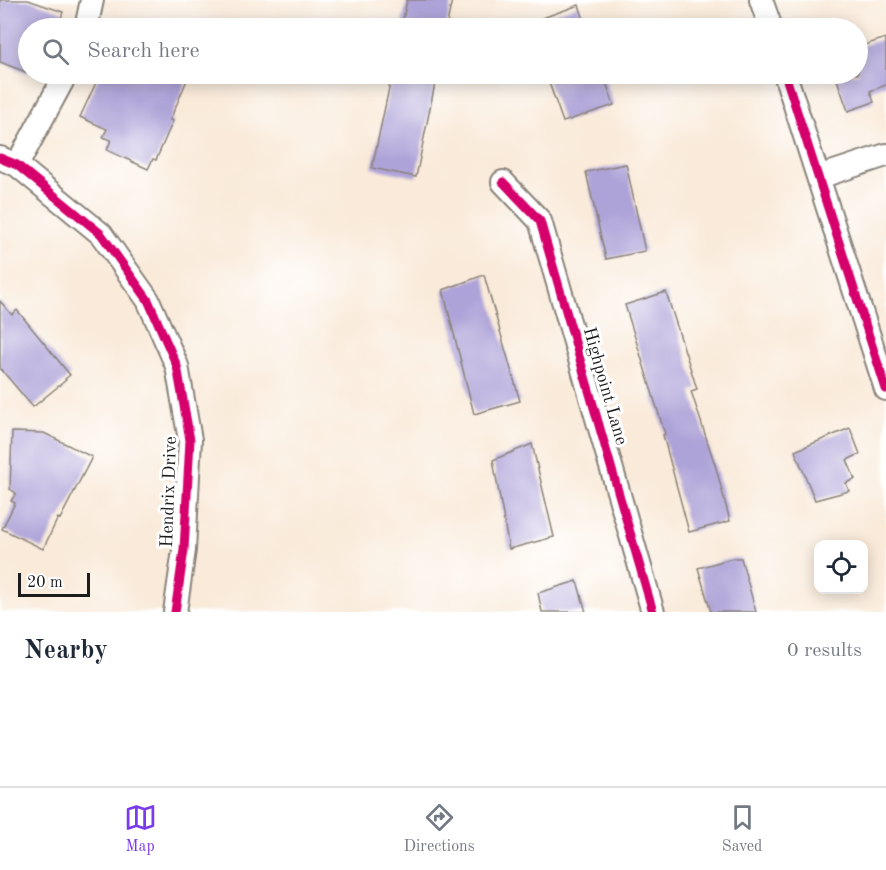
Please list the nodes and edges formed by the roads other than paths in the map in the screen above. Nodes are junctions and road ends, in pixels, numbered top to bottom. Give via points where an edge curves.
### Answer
1 (92, 0) edge
2 (761, 0) edge
3 (88, 18) edge
4 (767, 18) edge
5 (59, 84) edge
6 (788, 84) edge
7 (886, 155) edge
8 (8, 161) edge
9 (819, 177) junction
10 (503, 182) dead end
11 (886, 389) edge
12 (175, 612) edge
13 (653, 612) edge

1 - 3 street
2 - 4 street
5 - 8 street
6 - 9 street
7 - 9 street
8 - 12 street, Hendrix Drive via 101,234 148,300 177,366 190,440 184,550
9 - 11 street
10 - 13 street, Highpoint Lane via 540,220

